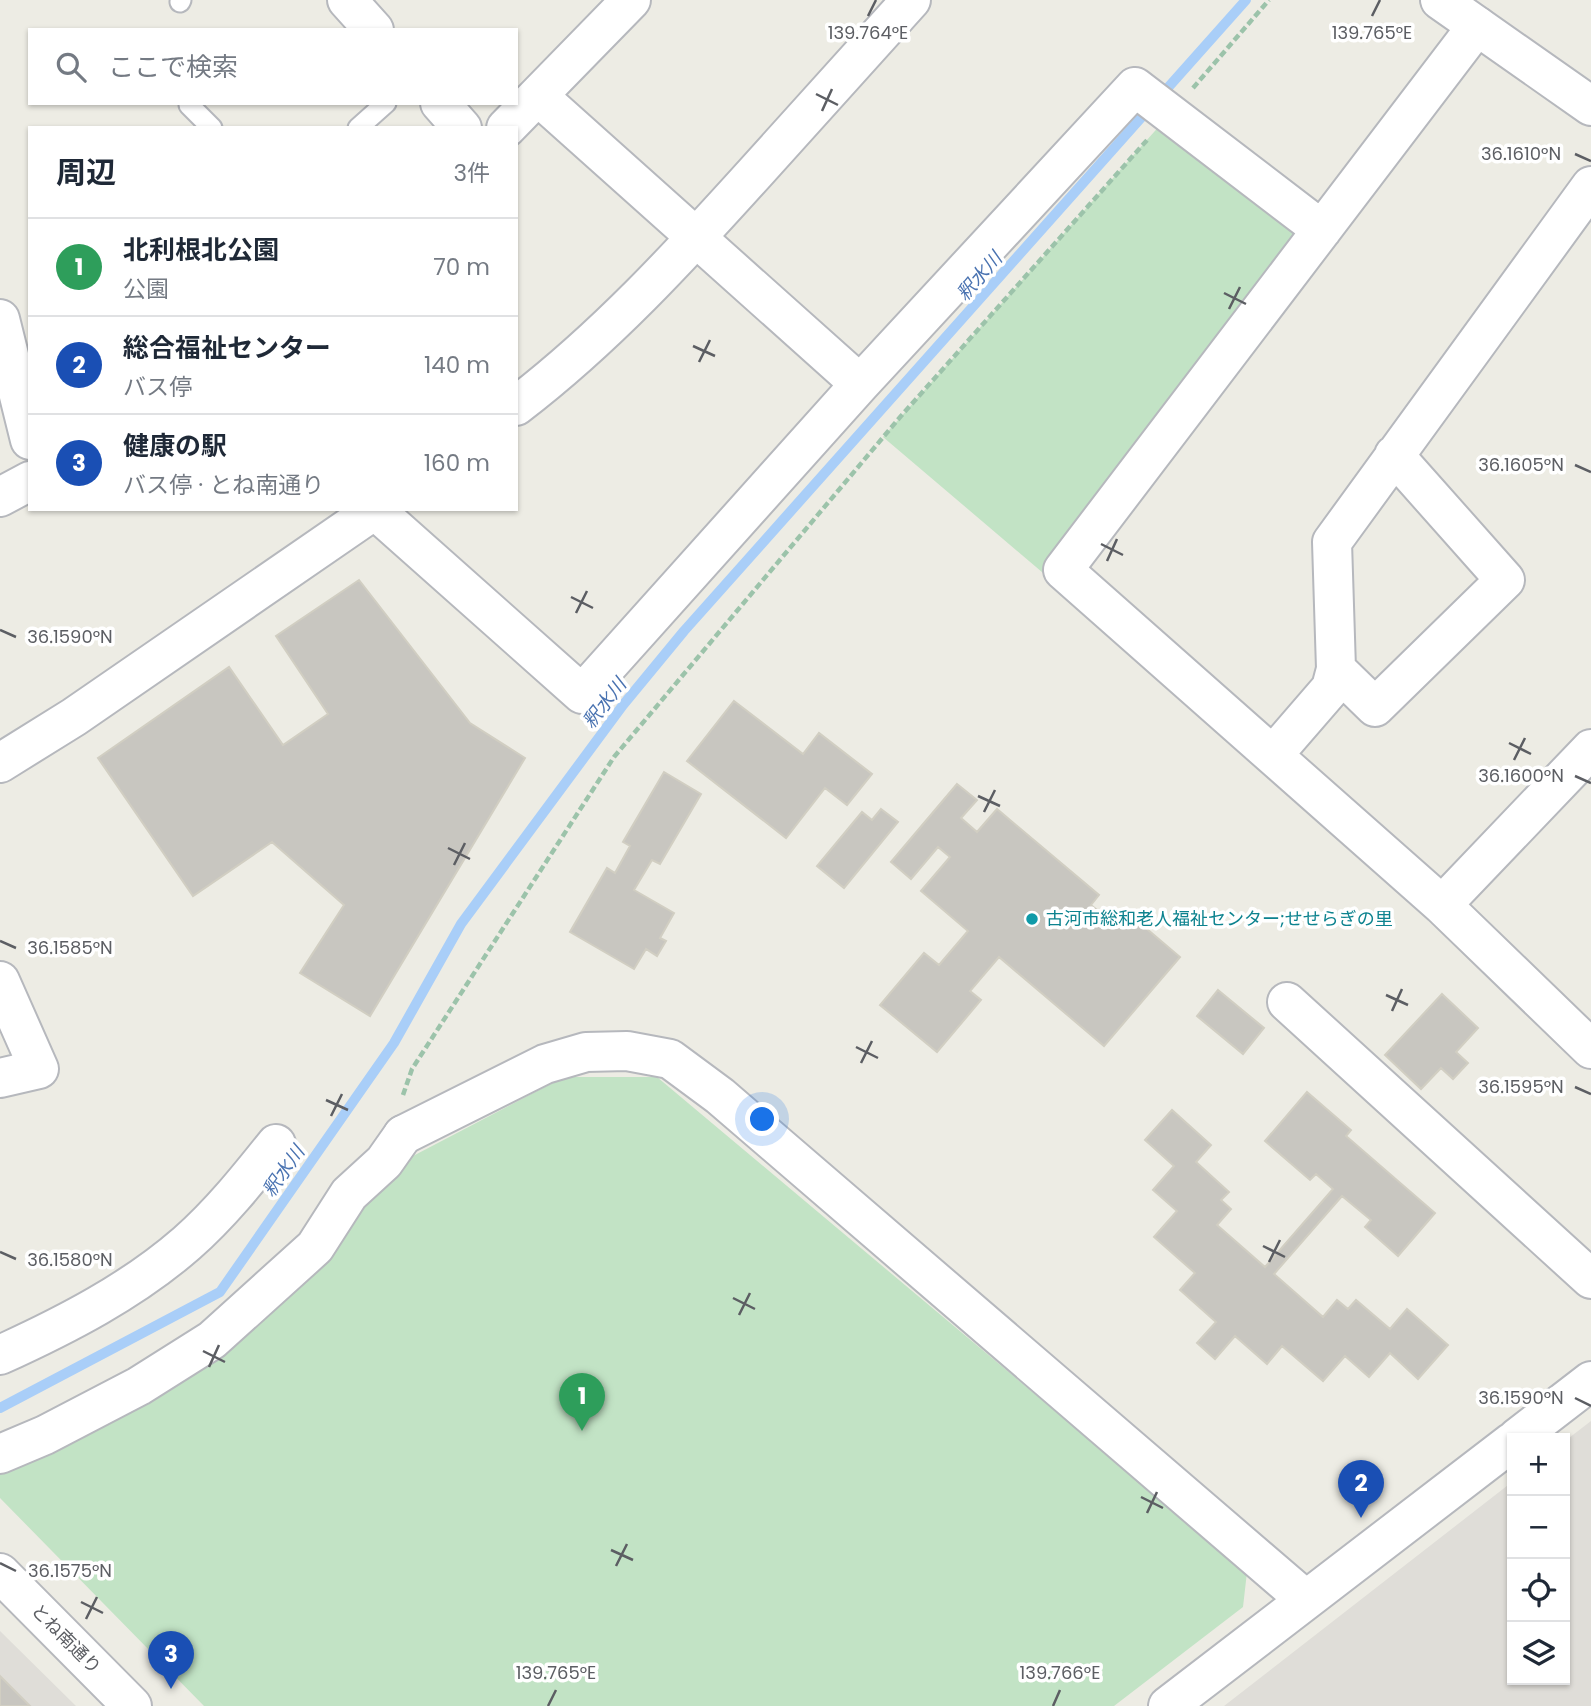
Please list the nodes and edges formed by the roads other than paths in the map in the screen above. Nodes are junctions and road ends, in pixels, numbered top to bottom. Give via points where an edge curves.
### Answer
1 (631, 0) edge
2 (911, 0) edge
3 (1440, 0) edge
4 (1477, 26) junction
5 (538, 96) junction
6 (189, 105) edge
7 (384, 105) edge
8 (442, 105) edge
9 (1591, 106) edge
10 (210, 126) edge
11 (360, 126) edge
12 (460, 126) edge
13 (508, 126) edge
14 (1591, 186) edge
15 (1322, 230) junction
16 (696, 239) junction
17 (0, 319) edge
18 (860, 384) junction
19 (9, 395) edge
20 (518, 404) edge
21 (28, 436) edge
22 (1394, 455) junction
23 (28, 482) edge
24 (0, 497) edge
25 (375, 511) edge
26 (377, 511) edge
27 (1336, 669) junction
28 (1591, 749) edge
29 (1273, 755) junction
30 (0, 763) edge
31 (1442, 905) junction
32 (0, 981) edge
33 (1287, 1002) dead end
34 (1591, 1049) edge
35 (0, 1078) edge
36 (276, 1144) dead end
37 (1591, 1279) edge
38 (0, 1355) edge
39 (1591, 1381) edge
40 (1523, 1433) edge
41 (1507, 1446) edge
42 (0, 1454) edge
43 (0, 1573) edge
44 (1306, 1600) junction
45 (132, 1706) edge
46 (1168, 1706) edge

1 - 5 street
2 - 16 street
3 - 4 street
4 - 9 street
4 - 15 street
5 - 13 street
5 - 16 street
6 - 10 lane
7 - 11 lane
8 - 12 street
14 - 22 street
15 - 18 street via 1135,87
15 - 29 street via 1063,570
16 - 18 street
16 - 20 street via 592,344
17 - 19 street
18 - 26 street via 582,694
19 - 21 street
22 - 27 street via 1332,542
22 - 27 street via 1505,579 1375,707
23 - 24 street
25 - 30 street
27 - 29 street via 1331,688
28 - 31 street
29 - 31 street
31 - 34 street
32 - 35 street via 39,1069
33 - 37 street
36 - 38 street via 227,1204 137,1283
39 - 40 street
41 - 44 street
42 - 44 street via 139,1386 212,1340 314,1247 349,1194 384,1162 403,1135 545,1064 586,1052 628,1051 670,1059 720,1096
43 - 45 street, とね南通り
44 - 46 street

